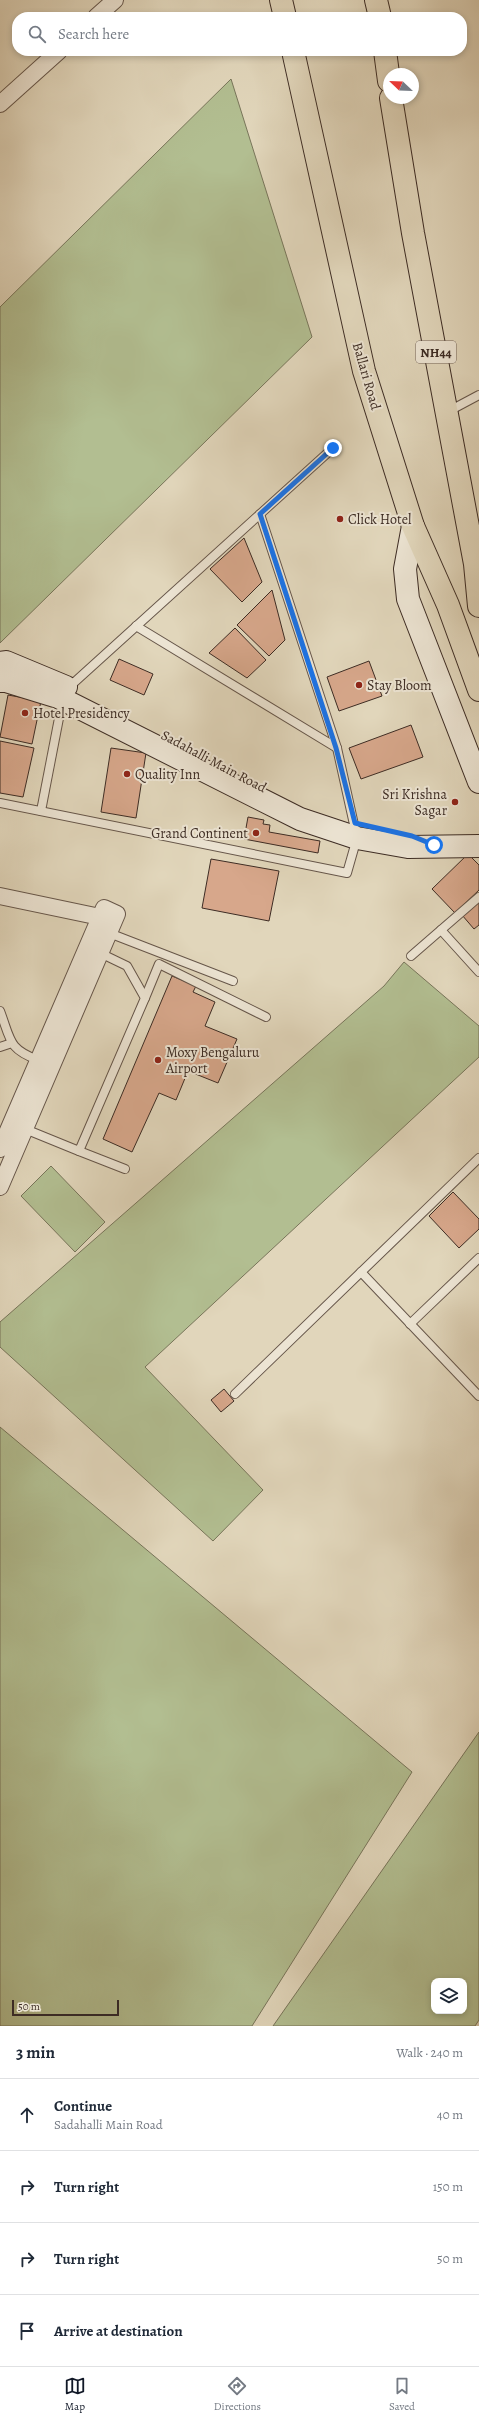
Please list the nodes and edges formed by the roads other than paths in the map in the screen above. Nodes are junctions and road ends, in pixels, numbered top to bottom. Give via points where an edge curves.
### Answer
1 (115, 0) edge
2 (281, 0) edge
3 (376, 0) edge
4 (102, 12) edge
5 (284, 12) edge
6 (379, 12) edge
7 (53, 56) edge
8 (294, 56) edge
9 (386, 56) edge
10 (387, 68) edge
11 (0, 104) edge
12 (392, 104) edge
13 (479, 394) edge
14 (446, 413) junction
15 (333, 448) dead end
16 (260, 514) junction
17 (413, 526) junction
18 (477, 566) edge
19 (479, 606) edge
20 (136, 626) junction
21 (0, 663) edge
22 (0, 681) edge
23 (68, 688) junction
24 (479, 690) edge
25 (60, 713) dead end
26 (121, 720) junction
27 (336, 748) junction
28 (479, 782) edge
29 (0, 803) edge
30 (41, 811) junction
31 (356, 831) junction
32 (479, 846) edge
33 (0, 896) edge
34 (479, 897) edge
35 (107, 913) junction
36 (441, 930) junction
37 (110, 933) junction
38 (100, 954) junction
39 (164, 954) junction
40 (411, 956) dead end
41 (160, 964) junction
42 (479, 972) edge
43 (233, 981) dead end
44 (146, 998) junction
45 (0, 1011) edge
46 (266, 1017) dead end
47 (12, 1043) junction
48 (0, 1047) edge
49 (38, 1060) junction
50 (25, 1129) junction
51 (0, 1149) edge
52 (79, 1151) junction
53 (479, 1158) edge
54 (125, 1169) dead end
55 (0, 1187) edge
56 (479, 1258) edge
57 (361, 1272) junction
58 (410, 1324) junction
59 (234, 1394) dead end
60 (479, 1396) edge

1 - 4 street
2 - 5 highway
3 - 6 highway
7 - 11 street
8 - 17 highway, Ballari Road via 364,371
9 - 10 highway
12 - 14 highway, NH44
13 - 14 lane
14 - 18 highway, NH44
15 - 16 lane
16 - 20 lane
16 - 27 lane
17 - 24 highway, Ballari Road via 448,605
17 - 28 street via 406,569 408,599
18 - 19 highway, NH44
20 - 23 lane
20 - 27 lane
21 - 23 street, Sadahalli Main Road via 6,662
22 - 26 street, Sadahalli Main Road via 6,680
23 - 26 street, Sadahalli Main Road
25 - 30 lane
26 - 31 street, Sadahalli Main Road
27 - 31 lane
29 - 30 lane
30 - 31 lane via 347,873
31 - 32 street, Sadahalli Main Road via 412,836 434,845
33 - 35 street
34 - 36 lane
35 - 37 street
35 - 49 street
36 - 40 lane
36 - 42 lane
37 - 38 street
37 - 39 lane
38 - 44 lane via 127,966
38 - 50 street
39 - 41 lane
39 - 43 lane
41 - 44 lane
41 - 46 lane
44 - 52 lane
45 - 47 lane
47 - 48 lane
47 - 49 lane via 19,1053
49 - 51 street
50 - 52 lane
50 - 55 street
52 - 54 lane
53 - 57 lane
56 - 58 lane
57 - 58 lane
57 - 59 lane
58 - 60 lane

